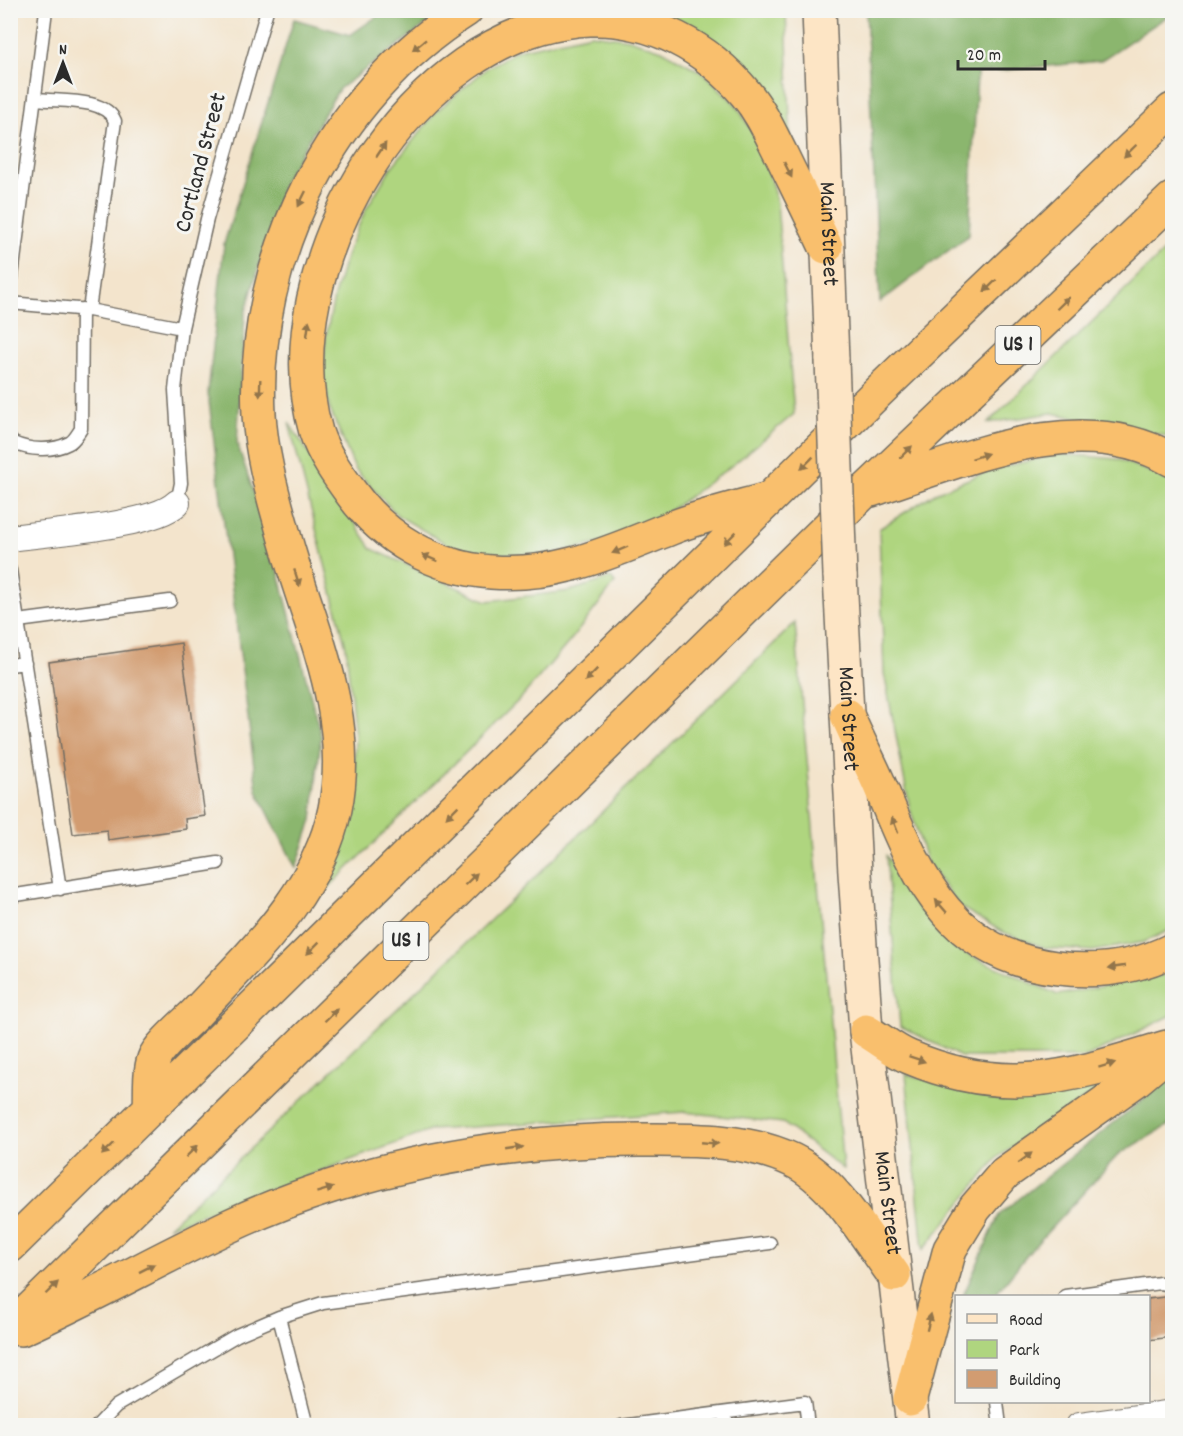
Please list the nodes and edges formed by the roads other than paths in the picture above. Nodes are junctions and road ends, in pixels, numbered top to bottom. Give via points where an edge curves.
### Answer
1 (46, 10) edge
2 (267, 10) edge
3 (466, 10) edge
4 (819, 10) edge
5 (37, 99) junction
6 (1173, 110) edge
7 (1173, 199) edge
8 (826, 247) junction
9 (10, 292) edge
10 (10, 303) edge
11 (86, 310) junction
12 (182, 328) junction
13 (10, 439) edge
14 (1173, 460) edge
15 (864, 492) junction
16 (772, 497) junction
17 (177, 503) joint
18 (10, 538) edge
19 (10, 570) edge
20 (170, 601) dead end
21 (18, 621) junction
22 (25, 663) junction
23 (10, 665) edge
24 (847, 715) junction
25 (218, 863) dead end
26 (60, 889) junction
27 (10, 896) edge
28 (1173, 950) edge
29 (866, 1031) junction
30 (1173, 1046) edge
31 (1173, 1050) edge
32 (150, 1109) junction
33 (770, 1243) dead end
34 (10, 1246) edge
35 (894, 1275) junction
36 (1173, 1285) edge
37 (1072, 1295) edge
38 (279, 1317) junction
39 (10, 1329) edge
40 (10, 1334) edge
41 (997, 1403) edge
42 (912, 1412) edge
43 (1173, 1413) edge
44 (726, 1419) edge
45 (97, 1425) edge
46 (307, 1425) edge
47 (621, 1425) edge
48 (808, 1425) edge
49 (1000, 1425) edge
50 (1079, 1425) edge

1 - 5 lane
2 - 12 lane, Cortland Street via 207,219
3 -> 32 highway via 402,59 355,112 316,170 281,251 263,330 259,414 265,461 281,527 338,715 335,811 300,895 266,938 154,1058
4 - 8 main road, Main Street
5 - 9 lane
5 - 11 lane via 97,106 111,113 114,121
6 -> 16 highway, US 1
15 -> 7 highway, US 1
16 -> 8 highway via 674,527 602,558 530,573 488,572 447,564 386,532 335,472 317,435 309,398 306,344 310,311 322,266 344,214 377,155 408,116 462,65 491,46 547,24 614,18 676,37 704,54 747,95 763,117
8 - 24 main road, Main Street, bridge
10 - 11 lane
11 - 12 lane
11 - 13 lane via 81,429 71,443 49,448 28,449
12 - 17 lane, Cortland Street via 175,390 181,483
15 -> 14 highway via 1010,446 1048,439 1116,440
39 -> 15 highway, US 1
16 -> 32 highway, US 1
17 - 18 street via 143,519
19 - 21 lane
20 - 21 lane
21 - 22 lane
22 - 23 lane
22 - 26 lane
28 -> 24 highway via 1152,960 1116,968 1078,970 1016,959 959,925 920,878
24 - 29 main road, Main Street
25 - 26 lane
26 - 27 lane
29 -> 30 highway via 908,1057 952,1071 988,1079 1025,1081 1081,1073
29 - 35 main road, Main Street
42 -> 31 highway via 950,1249 988,1191 1005,1173
32 -> 34 highway, US 1
33 - 38 lane via 323,1303
40 -> 35 highway via 230,1225 296,1199 427,1163 546,1144 682,1140 764,1150 793,1160 820,1179
35 - 42 main road, Main Street
36 - 37 lane via 1160,1283
38 - 45 lane via 237,1335 116,1406
38 - 46 lane
41 - 49 lane
43 - 50 street
44 - 47 lane
44 - 48 lane via 805,1402

